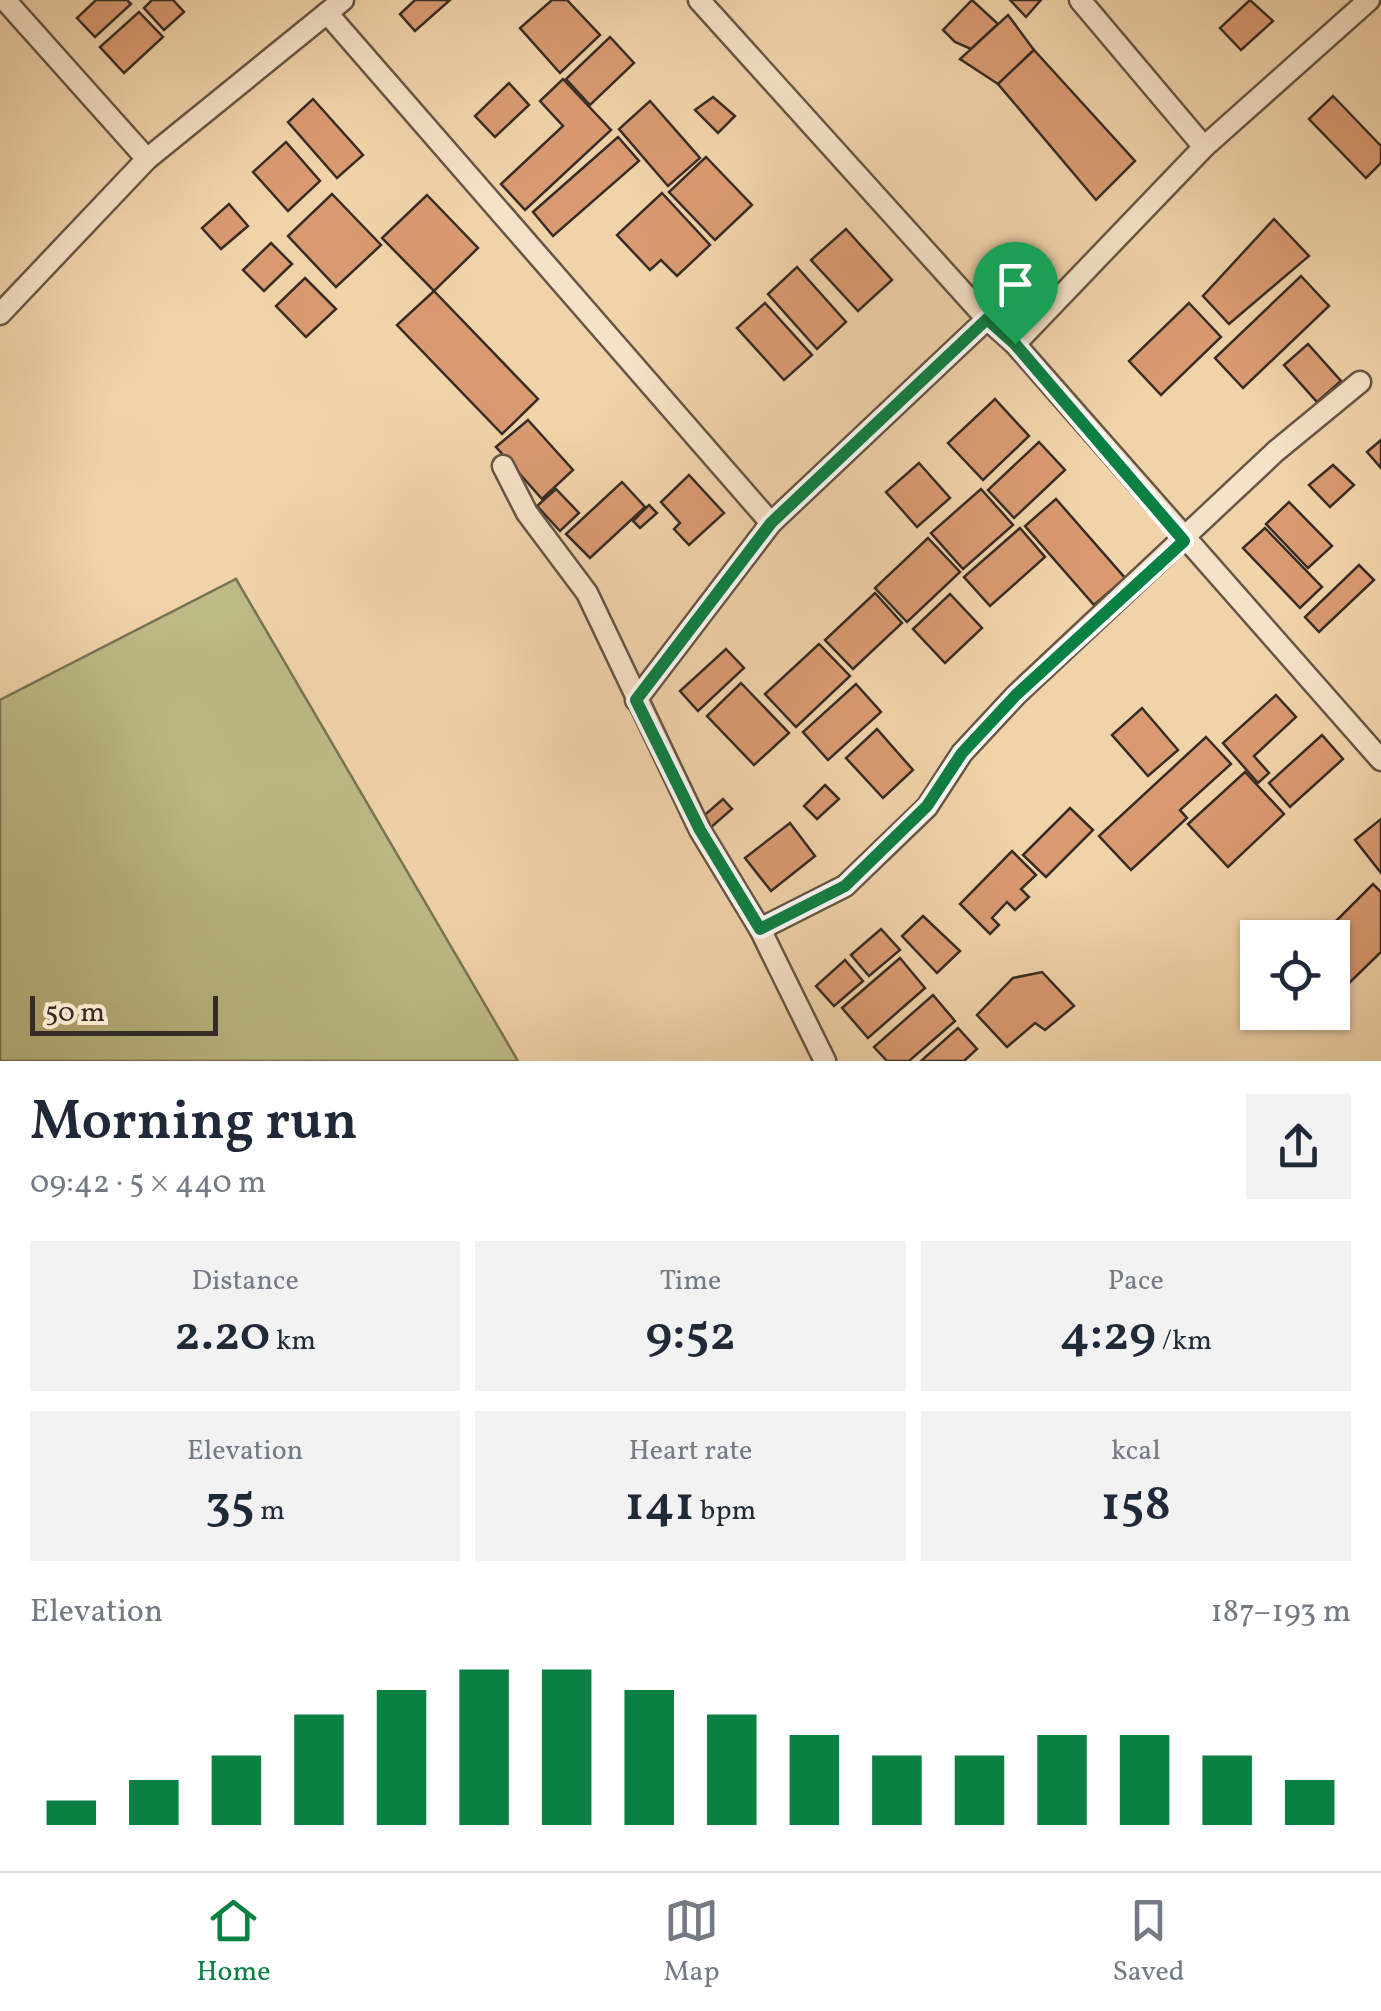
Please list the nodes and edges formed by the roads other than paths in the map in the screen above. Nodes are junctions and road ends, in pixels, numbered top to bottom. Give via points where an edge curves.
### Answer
1 (5, 0) edge
2 (699, 0) edge
3 (1080, 0) edge
4 (1369, 0) edge
5 (335, 7) edge
6 (1204, 147) junction
7 (146, 159) junction
8 (0, 314) edge
9 (987, 319) junction
10 (1015, 344) junction
11 (1360, 382) dead end
12 (502, 466) dead end
13 (771, 523) junction
14 (1184, 541) junction
15 (636, 700) junction
16 (1381, 760) edge
17 (760, 929) junction
18 (825, 1061) edge

1 - 7 street
2 - 9 street
3 - 6 street
4 - 6 street
5 - 7 street
5 - 13 street
6 - 10 street
7 - 8 street
9 - 10 street
9 - 13 street
10 - 14 street
11 - 14 street via 1276,451
12 - 15 street via 527,514 586,593
13 - 15 street
14 - 16 street
14 - 17 street via 1016,695 962,753 927,806 845,886
15 - 17 street via 700,830
17 - 18 street

